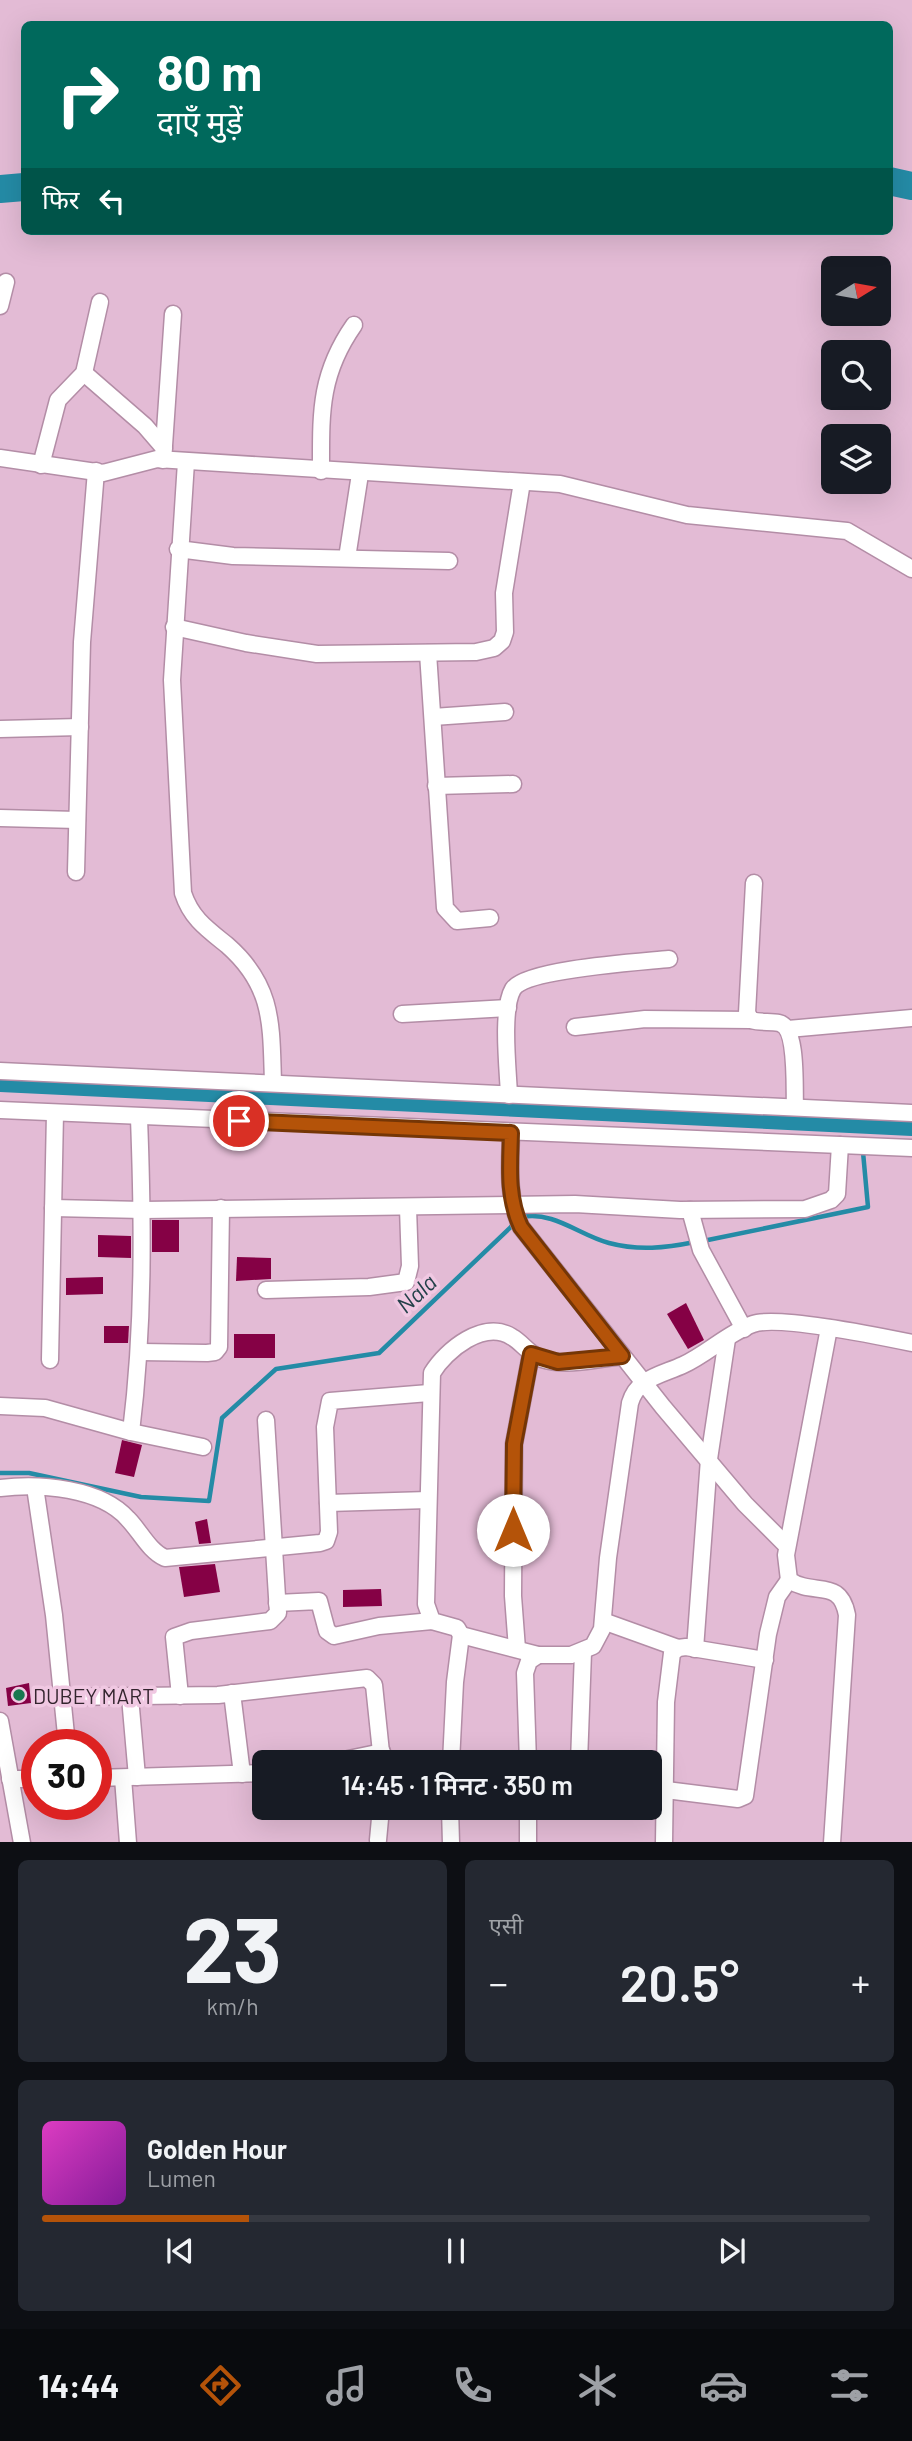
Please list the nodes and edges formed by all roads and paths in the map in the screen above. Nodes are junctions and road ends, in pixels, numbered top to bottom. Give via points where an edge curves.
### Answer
1 (6, 282) dead end
2 (100, 302) dead end
3 (0, 306) edge
4 (173, 314) dead end
5 (354, 325) dead end
6 (83, 373) junction
7 (163, 454) junction
8 (0, 458) edge
9 (186, 461) junction
10 (41, 465) junction
11 (96, 471) junction
12 (321, 471) junction
13 (360, 474) junction
14 (522, 482) junction
15 (178, 549) junction
16 (347, 558) junction
17 (449, 562) dead end
18 (912, 569) edge
19 (174, 627) junction
20 (428, 653) junction
21 (505, 712) dead end
22 (433, 717) junction
23 (80, 727) junction
24 (0, 729) edge
25 (513, 784) dead end
26 (436, 786) junction
27 (0, 818) edge
28 (78, 820) junction
29 (76, 872) dead end
30 (754, 883) dead end
31 (490, 918) dead end
32 (669, 959) dead end
33 (508, 1008) junction
34 (402, 1014) dead end
35 (912, 1018) edge
36 (751, 1020) junction
37 (575, 1027) dead end
38 (788, 1029) junction
39 (0, 1070) edge
40 (273, 1082) junction
41 (509, 1095) junction
42 (795, 1107) junction
43 (0, 1111) edge
44 (55, 1113) junction
45 (912, 1114) edge
46 (139, 1118) junction
47 (511, 1133) junction
48 (847, 1145) junction
49 (912, 1148) edge
50 (53, 1208) junction
51 (221, 1208) junction
52 (408, 1208) junction
53 (143, 1210) junction
54 (690, 1210) junction
55 (516, 1215) junction
56 (266, 1290) dead end
57 (829, 1328) junction
58 (744, 1329) junction
59 (727, 1339) junction
60 (912, 1343) edge
61 (141, 1352) junction
62 (531, 1354) junction
63 (622, 1356) junction
64 (50, 1360) dead end
65 (645, 1381) junction
66 (429, 1393) junction
67 (0, 1406) edge
68 (266, 1420) dead end
69 (131, 1432) junction
70 (204, 1447) dead end
71 (709, 1459) junction
72 (35, 1487) junction
73 (0, 1488) edge
74 (428, 1500) junction
75 (328, 1503) junction
76 (787, 1546) junction
77 (274, 1549) junction
78 (789, 1580) junction
79 (277, 1603) junction
80 (432, 1621) junction
81 (603, 1621) junction
82 (461, 1635) junction
83 (678, 1648) junction
84 (516, 1649) junction
85 (695, 1649) junction
86 (583, 1652) junction
87 (538, 1655) junction
88 (765, 1660) junction
89 (232, 1693) junction
90 (180, 1696) junction
91 (130, 1697) junction
92 (63, 1698) junction
93 (0, 1721) edge
94 (66, 1729) edge
95 (381, 1750) edge
96 (452, 1750) edge
97 (528, 1750) edge
98 (579, 1750) edge
99 (661, 1750) edge
100 (6, 1769) edge
101 (242, 1774) junction
102 (252, 1774) edge
103 (112, 1778) edge
104 (130, 1778) junction
105 (662, 1791) edge
106 (380, 1820) edge
107 (450, 1820) edge
108 (528, 1820) edge
109 (661, 1820) edge
110 (378, 1839) dead end
111 (22, 1842) edge
112 (128, 1842) edge
113 (451, 1842) edge
114 (528, 1842) edge
115 (664, 1842) edge
116 (832, 1842) edge

1 - 3 street
2 - 6 street
4 - 7 street
5 - 12 street via 325,382
6 - 7 street via 145,426
6 - 10 street via 58,400
7 - 9 street
7 - 11 street via 111,472
8 - 10 street
9 - 12 street
9 - 15 street
10 - 11 street
11 - 23 street
12 - 13 street
13 - 14 street
13 - 16 street
14 - 18 street via 560,484 687,515 847,531
14 - 20 street via 504,593 502,641 476,652
15 - 16 street via 233,556
15 - 19 street
16 - 17 street
19 - 20 street via 317,654
19 - 40 street via 173,712 183,893 189,910 246,964 264,993
20 - 22 street
21 - 22 street
22 - 26 street
23 - 24 street
23 - 28 street
25 - 26 street
26 - 31 street via 445,908 457,921
27 - 28 street
28 - 29 street
30 - 36 street via 747,1004
32 - 33 street via 532,976 512,991
33 - 34 street
33 - 41 street
35 - 38 street
36 - 37 street via 645,1019
36 - 38 street via 780,1023
38 - 42 street via 793,1041
39 - 40 street
40 - 41 street
41 - 42 street
42 - 45 street
43 - 44 street
44 - 46 street
44 - 50 street
46 - 47 street
46 - 53 street
47 - 48 street
47 - 55 street
48 - 49 street
48 - 54 street via 837,1194 831,1200 794,1210
50 - 53 street
50 - 64 street
51 - 52 street
51 - 53 street
51 - 61 street via 219,1347 207,1353
52 - 55 street
52 - 56 street via 410,1266 406,1282
53 - 61 street
54 - 55 street via 575,1204
54 - 58 street via 701,1250
55 - 63 street
57 - 58 street via 759,1322
57 - 60 street
57 - 76 street
58 - 59 street
59 - 65 street via 698,1358
59 - 71 street
61 - 69 street
62 - 63 street via 558,1362
62 - 66 street via 514,1337 499,1331 474,1336 440,1360
62 - 84 street via 514,1444
63 - 65 street
65 - 71 street
65 - 81 street via 634,1389 630,1404
66 - 74 street
66 - 75 street via 331,1401 325,1427
67 - 69 street via 45,1408
68 - 77 street
69 - 70 street
71 - 76 street
71 - 85 street
72 - 73 street
72 - 77 street via 107,1500 165,1558
72 - 92 street
74 - 75 street
74 - 80 street via 426,1604
75 - 77 street via 326,1541
76 - 78 street
77 - 79 street
78 - 88 street via 776,1597
78 - 116 street via 799,1587 831,1590 845,1602
79 - 80 street via 319,1601 327,1631 334,1636
79 - 90 street via 276,1617 270,1621 174,1637
80 - 82 street via 457,1628
81 - 83 street
81 - 86 street via 599,1637
82 - 84 street
82 - 96 street
83 - 85 street
83 - 99 street via 672,1653
84 - 87 street
85 - 88 street
86 - 87 street
86 - 98 street
87 - 97 street via 529,1661 525,1673
88 - 105 street via 745,1796
89 - 90 street
89 - 95 street via 367,1678 374,1685
89 - 101 street
90 - 91 street
91 - 92 street
91 - 104 street
92 - 94 street
93 - 100 street
100 - 111 street
101 - 102 street
101 - 104 street
103 - 104 street
104 - 112 street
106 - 110 street
107 - 113 street
108 - 114 street
109 - 115 street

